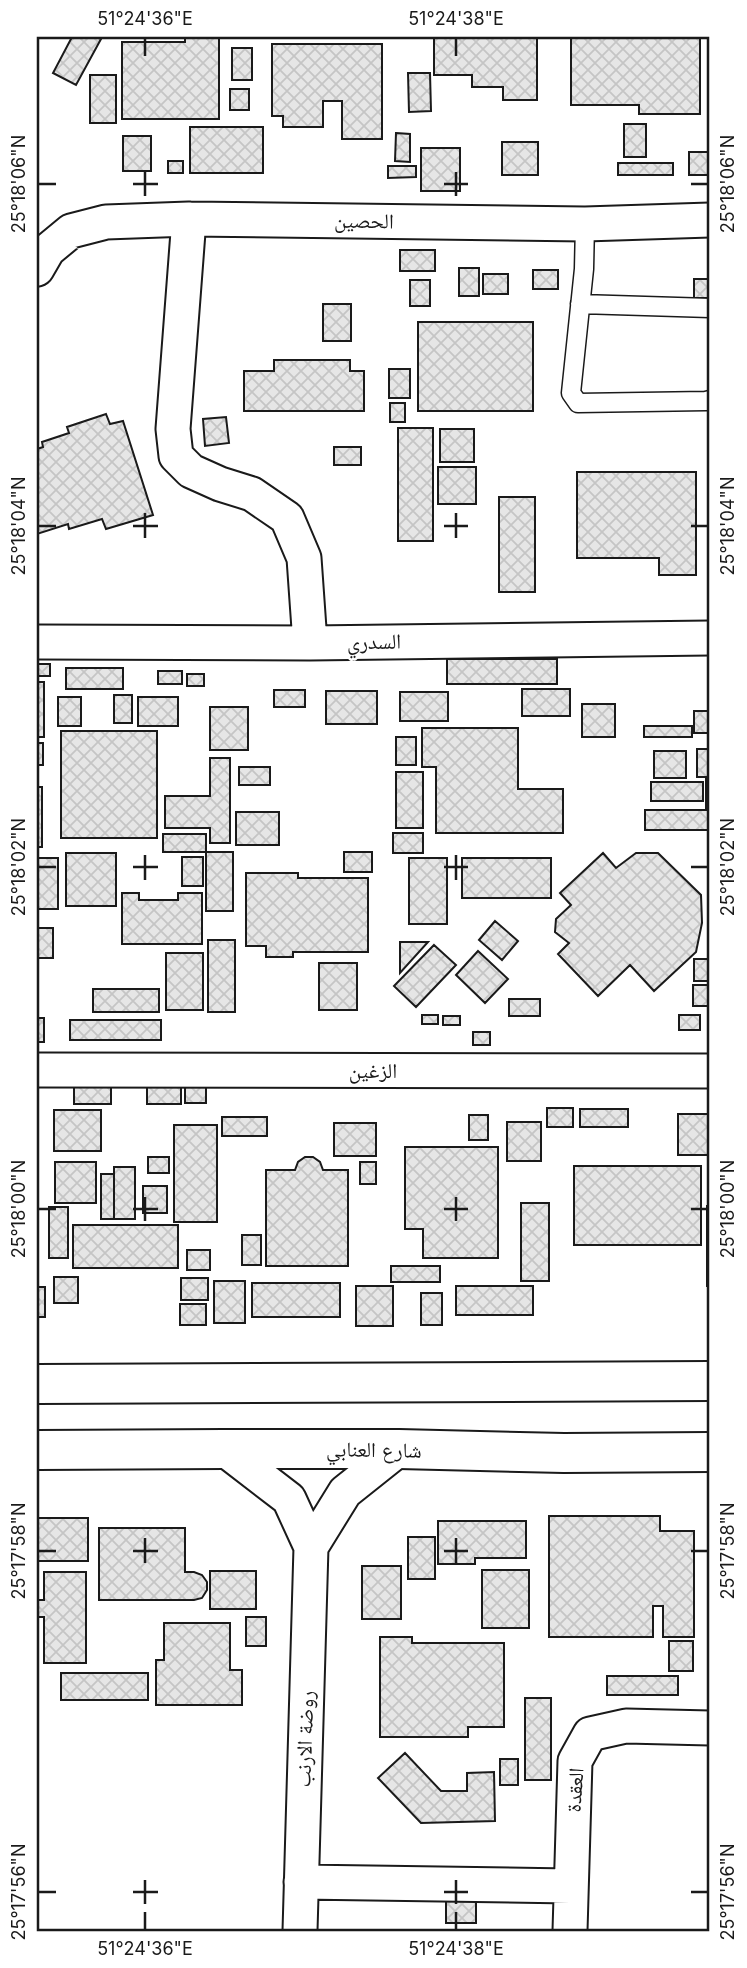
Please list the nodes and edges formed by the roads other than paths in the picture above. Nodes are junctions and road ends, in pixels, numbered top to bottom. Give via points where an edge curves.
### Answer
1 (188, 219) junction
2 (710, 220) edge
3 (585, 224) junction
4 (37, 269) edge
5 (580, 304) junction
6 (710, 308) edge
7 (710, 400) edge
8 (710, 638) edge
9 (37, 642) edge
10 (310, 643) junction
11 (37, 1070) edge
12 (710, 1071) edge
13 (710, 1381) edge
14 (37, 1384) edge
15 (710, 1429) edge
16 (224, 1449) junction
17 (399, 1449) junction
18 (37, 1450) edge
19 (710, 1452) edge
20 (564, 1453) junction
21 (311, 1547) junction
22 (710, 1728) edge
23 (301, 1882) junction
24 (570, 1886) junction
25 (300, 1931) edge
26 (570, 1931) edge

1 - 3 street, الحصين
1 - 4 street, الحصين via 106,222 71,230 48,250
1 - 10 street via 173,429 176,456 191,471 252,494 287,518 304,558
2 - 3 street, الحصين
3 - 5 lane
5 - 6 lane
5 - 7 lane via 572,394 578,403
8 - 10 street, السدري
9 - 10 street, السدري
11 - 12 street, الزغين
13 - 14 street
15 - 20 street via 616,1430
16 - 17 street, شارع العنابي
16 - 18 street, شارع العنابي
16 - 21 street, روضة الارنب via 289,1499
17 - 20 street, شارع العنابي
17 - 21 street via 345,1492
19 - 20 street, شارع العنابي
21 - 23 street, روضة الارنب
22 - 24 street, العقدة via 626,1726 590,1734 575,1761
23 - 24 street
23 - 25 street, روضة الارنب
24 - 26 street, العقدة

